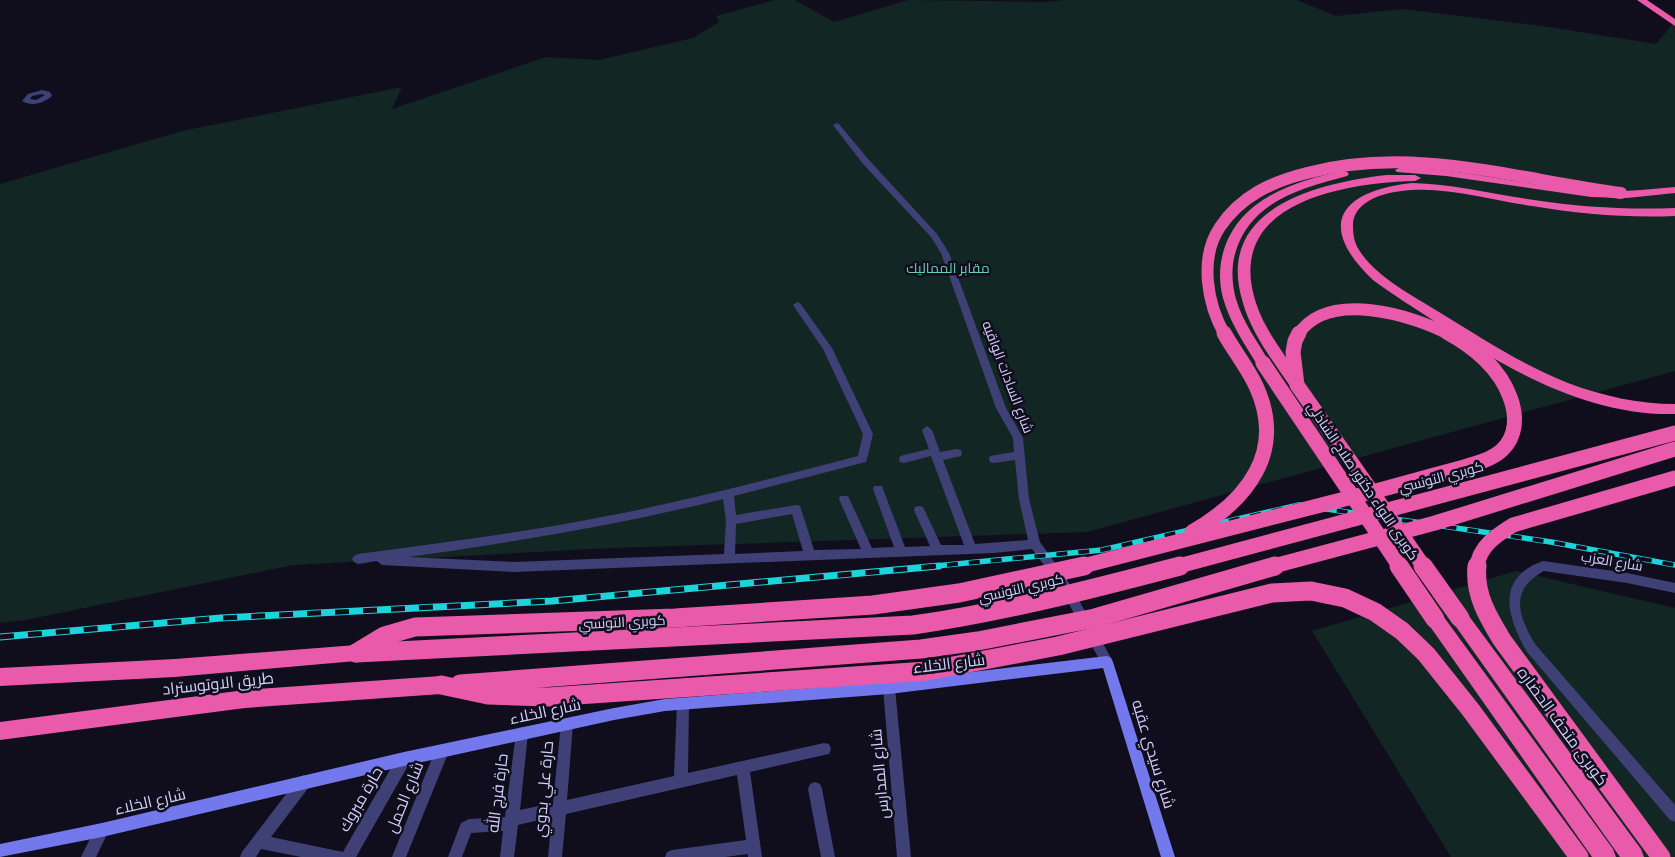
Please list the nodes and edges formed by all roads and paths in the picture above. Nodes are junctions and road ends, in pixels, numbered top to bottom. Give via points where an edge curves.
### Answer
1 (1641, 0) edge
2 (1655, 0) edge
3 (1675, 13) edge
4 (1675, 23) edge
5 (837, 125) dead end
6 (1675, 190) edge
7 (1621, 193) junction
8 (1675, 201) edge
9 (1675, 212) edge
10 (797, 305) dead end
11 (1297, 385) junction
12 (1675, 409) edge
13 (927, 430) dead end
14 (1675, 433) edge
15 (1675, 450) edge
16 (957, 453) dead end
17 (936, 454) junction
18 (1020, 454) junction
19 (994, 458) dead end
20 (904, 459) dead end
21 (1675, 478) edge
22 (878, 489) dead end
23 (728, 494) junction
24 (844, 499) dead end
25 (919, 510) dead end
26 (731, 520) junction
27 (1036, 544) junction
28 (1164, 544) junction
29 (971, 549) junction
30 (938, 550) junction
31 (901, 551) junction
32 (868, 552) junction
33 (810, 555) junction
34 (729, 557) junction
35 (1675, 588) edge
36 (1460, 618) joint
37 (356, 653) junction
38 (1107, 662) junction
39 (0, 677) edge
40 (441, 686) junction
41 (889, 688) junction
42 (682, 704) junction
43 (566, 724) junction
44 (0, 731) edge
45 (522, 734) junction
46 (824, 749) dead end
47 (442, 751) junction
48 (404, 759) junction
49 (743, 767) junction
50 (682, 781) junction
51 (304, 782) junction
52 (815, 789) dead end
53 (559, 810) junction
54 (1675, 815) edge
55 (512, 822) junction
56 (102, 830) junction
57 (258, 842) junction
58 (0, 850) edge
59 (754, 851) edge
60 (88, 857) edge
61 (247, 857) edge
62 (339, 857) edge
63 (348, 857) edge
64 (399, 857) edge
65 (455, 857) edge
66 (507, 857) edge
67 (555, 857) edge
68 (672, 857) edge
69 (828, 857) edge
70 (904, 857) edge
71 (1168, 857) edge
72 (1579, 857) edge
73 (1605, 857) edge
74 (1633, 857) edge
75 (1661, 857) edge

1 - 4 highway
2 - 3 highway
5 - 18 street, شارع السادات الواقيه via 858,154 934,236 944,253 1002,408 1018,438
6 - 7 highway
7 - 28 highway, bridge via 1456,165 1384,161 1342,164 1298,173 1272,182 1243,200 1226,215 1214,235 1207,258 1207,284 1220,325 1263,403 1264,456 1248,488 1226,512
7 - 73 highway, كوبرى اللواء دكتور صلاح الشاذلي, bridge via 1580,193 1463,174 1411,170 1354,172 1290,188 1265,203 1244,222 1230,245 1227,258 1227,288 1232,306 1263,363 1435,619
8 - 11 highway, كوبرى اللواء دكتور صلاح الشاذلي via 1584,201 1453,181 1406,178 1344,184 1295,200 1275,212 1259,228 1249,244 1244,272 1246,291 1256,321
9 - 12 highway via 1597,210 1457,190 1405,188 1377,193 1355,205 1348,216 1346,230 1351,245 1371,271 1511,362 1556,384 1609,400 1647,408
10 - 23 street via 827,348 868,434 864,456 858,461
11 - 28 highway, bridge via 1294,349 1300,331 1308,323 1339,311 1373,310 1404,316 1449,334 1487,362 1510,394 1515,413 1514,432 1505,448 1482,461 1424,479
11 - 36 highway, كوبرى اللواء دكتور صلاح الشاذلي, bridge
13 - 17 street
14 - 37 highway, كوبري التونسي, bridge via 1083,591 969,618 867,628
15 - 40 highway, bridge via 1435,523 1095,618 978,641 921,649
16 - 17 street
17 - 20 street
17 - 29 street
18 - 19 street
18 - 27 street, شارع السادات الواقيه via 1024,499
21 - 75 highway, bridge via 1514,525 1497,533 1485,544 1478,559 1476,576 1479,596 1502,640
22 - 31 street
23 - 26 street
23 - 34 street via 602,522 358,559 514,567
24 - 32 street
25 - 30 street
26 - 33 street via 796,510
26 - 34 street
27 - 29 street
27 - 38 street, شارع السادات الواقيه via 1062,581
28 - 37 highway, bridge via 1001,585 905,601 645,620 415,627 383,636
29 - 30 street
30 - 31 street
31 - 32 street
32 - 33 street
33 - 34 street
35 - 54 street, شارع العزب via 1543,566 1526,576 1516,591 1514,611 1523,635 1541,660
36 - 74 highway, كوبرى متحف الحضاره
37 - 39 highway, طريق الاوتوستراد via 175,668
38 - 41 street, شارع الخلاء
38 - 71 street, شارع سيدي عقبه
40 - 44 highway, طريق الاوتوستراد via 245,699
40 - 72 highway, bridge via 488,694 548,697 928,671 1057,647 1272,593 1292,590 1316,592 1366,607 1413,639 1449,682
41 - 42 street, شارع الخلاء
41 - 70 street, شارع المدارس
42 - 43 street, شارع الخلاء
42 - 50 street
43 - 45 street, شارع الخلاء
43 - 53 street, حارة علي بدوي
45 - 47 street, شارع الخلاء
45 - 55 street, حارة فرج الله
46 - 49 street
47 - 48 street, شارع الخلاء
47 - 64 street, شارع الحمل
48 - 51 street, شارع الخلاء
48 - 63 street, حارة مبروك
49 - 50 street
49 - 59 street
50 - 53 street
51 - 56 street, شارع الخلاء
51 - 57 street
52 - 69 street
53 - 55 street
53 - 67 street, حارة علي بدوي
55 - 65 street via 469,826
55 - 66 street, حارة فرج الله
56 - 58 street, شارع الخلاء
56 - 60 street
57 - 61 street
57 - 62 street
59 - 68 street

